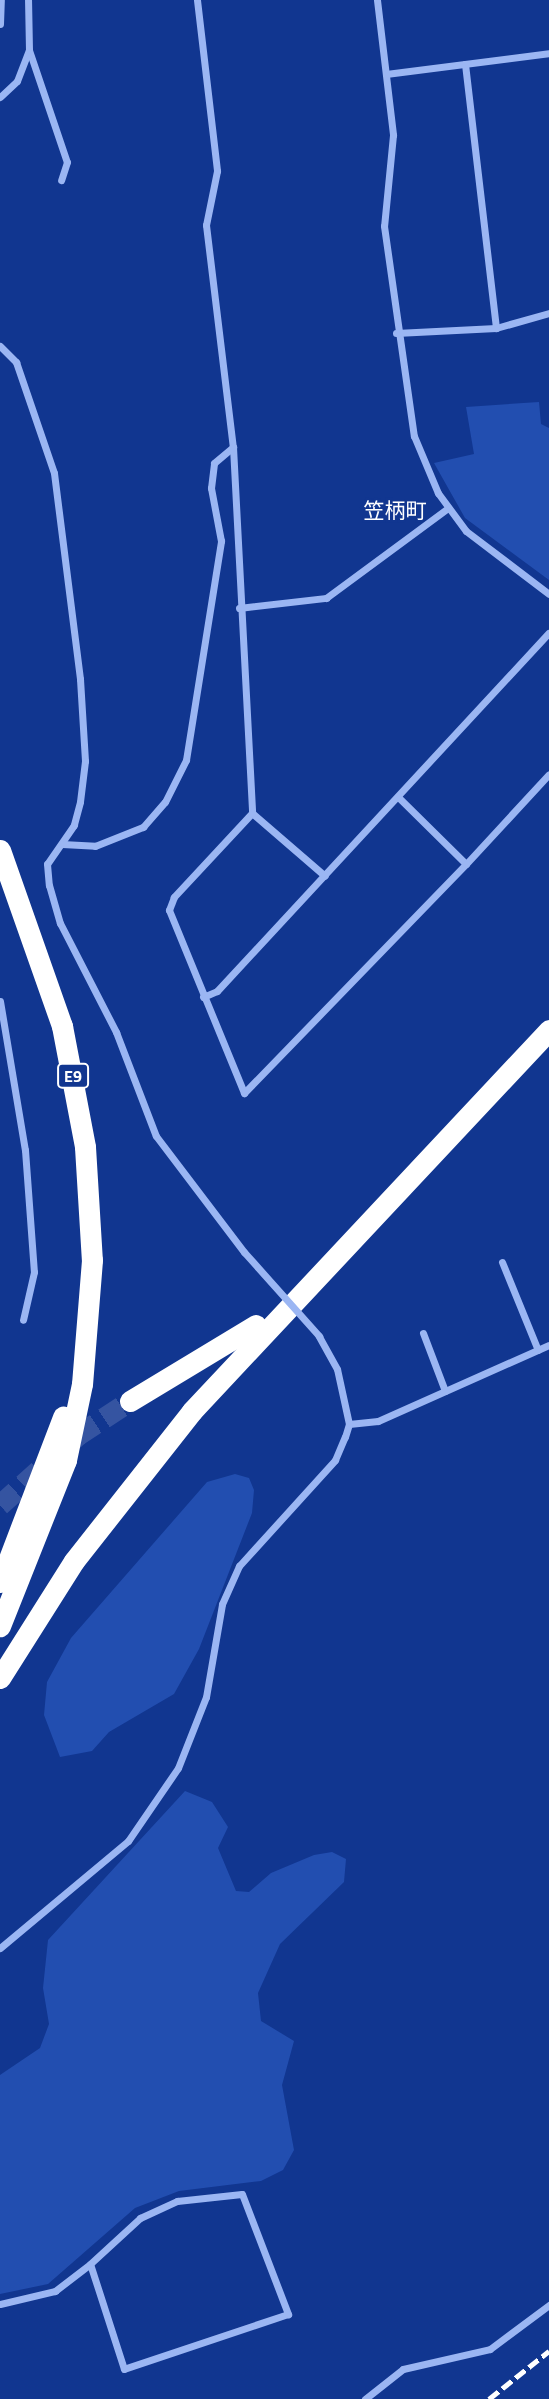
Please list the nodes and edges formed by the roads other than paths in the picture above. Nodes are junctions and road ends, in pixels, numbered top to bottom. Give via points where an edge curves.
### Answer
1 (1, 0) edge
2 (28, 0) edge
3 (197, 0) edge
4 (377, 0) edge
5 (0, 24) edge
6 (29, 50) junction
7 (549, 53) edge
8 (464, 64) junction
9 (386, 74) junction
10 (0, 97) edge
11 (61, 180) dead end
12 (549, 313) edge
13 (496, 328) junction
14 (396, 333) junction
15 (0, 346) edge
16 (233, 447) junction
17 (448, 508) junction
18 (549, 594) edge
19 (239, 608) junction
20 (549, 633) edge
21 (549, 774) edge
22 (398, 797) junction
23 (252, 813) junction
24 (62, 844) junction
25 (0, 850) edge
26 (466, 863) junction
27 (325, 876) junction
28 (203, 998) junction
29 (0, 1001) edge
30 (549, 1030) edge
31 (502, 1262) dead end
32 (324, 1271) junction
33 (23, 1320) dead end
34 (424, 1333) dead end
35 (549, 1345) edge
36 (538, 1350) junction
37 (445, 1391) junction
38 (130, 1401) tunnel mouth
39 (349, 1424) junction
40 (40, 1511) junction
41 (0, 1581) edge
42 (0, 1626) edge
43 (0, 1678) edge
44 (0, 1948) edge
45 (90, 2264) junction
46 (0, 2304) edge
47 (549, 2305) edge
48 (365, 2399) edge

1 - 5 street
2 - 6 street
3 - 16 street via 217,171 206,225
4 - 9 street
6 - 10 street via 17,81
6 - 11 street via 67,162
7 - 8 street
8 - 9 street
8 - 13 street
9 - 14 street via 393,152 384,226
12 - 13 street
13 - 14 street
14 - 17 street via 414,436
15 - 24 street via 16,362 54,473 65,532 85,761 74,825
16 - 19 street
16 - 24 street via 215,463 211,488 221,541 186,761 165,802 143,827 95,846
17 - 18 street via 486,550
17 - 19 street via 326,598
19 - 23 street
20 - 22 street
21 - 26 street
22 - 26 street
22 - 27 street
23 - 27 street
23 - 28 street via 170,904
24 - 39 street, bridge via 47,864 60,923 116,1032 156,1136 244,1252 319,1336 337,1369
25 - 40 highway, E9 via 43,965 75,1086 90,1204 90,1313
26 - 28 street via 244,1093
27 - 28 street
29 - 33 street via 25,1150 33,1259
30 - 32 highway
31 - 36 street
32 - 38 highway via 234,1341
32 - 43 highway via 132,1484
34 - 37 street
35 - 36 street
36 - 37 street
37 - 39 street via 378,1420
39 - 44 street via 335,1460 239,1566 222,1604 206,1697 178,1768 128,1841
40 - 41 highway, E9
40 - 42 highway, E9
45 - 45 street via 140,2218 177,2201 242,2194 288,2314 124,2369
45 - 46 street via 55,2291
47 - 48 street via 490,2348 403,2369

